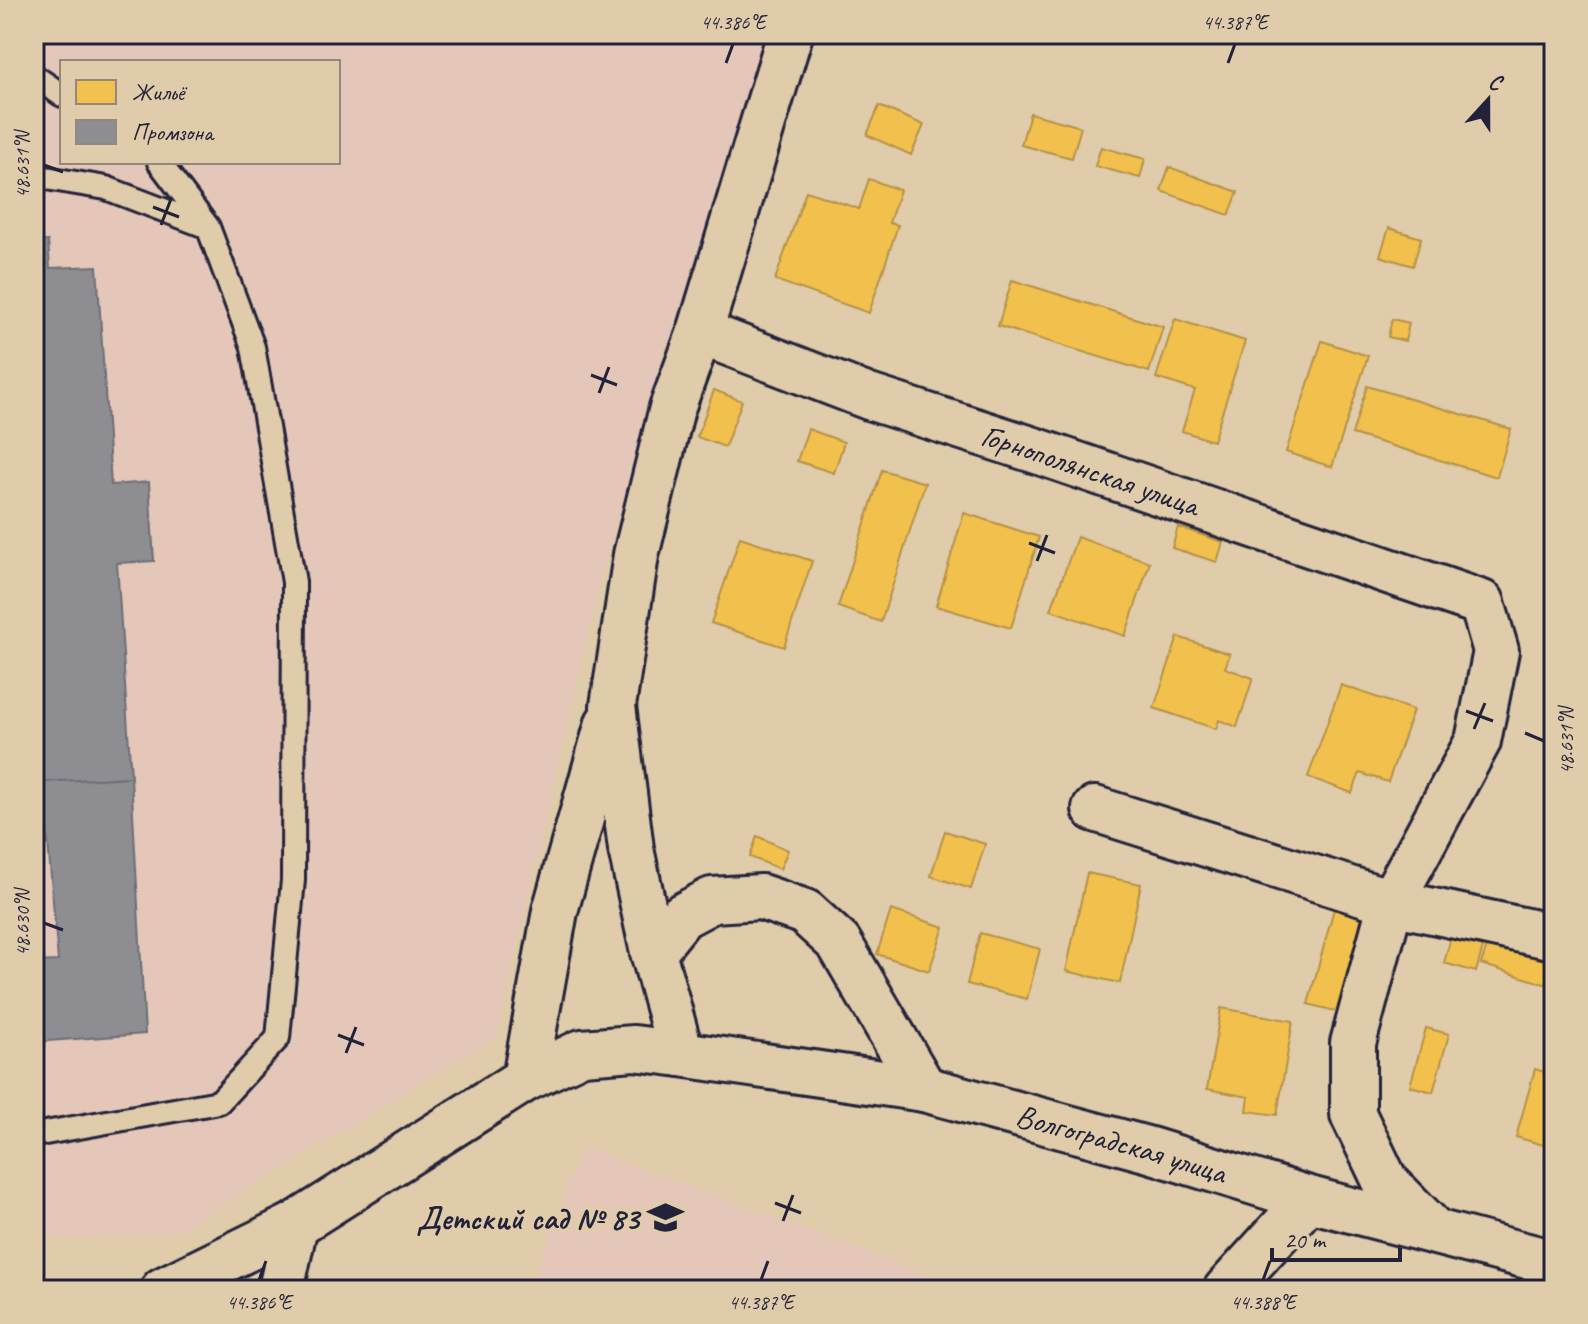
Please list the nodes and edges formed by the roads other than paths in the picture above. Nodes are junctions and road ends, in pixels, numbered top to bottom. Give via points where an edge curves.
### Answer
1 (790, 34) edge
2 (34, 76) edge
3 (60, 94) edge
4 (161, 164) edge
5 (34, 176) edge
6 (208, 227) junction
7 (700, 332) junction
8 (613, 706) junction
9 (1095, 809) dead end
10 (1391, 902) junction
11 (1554, 937) edge
12 (653, 952) junction
13 (681, 1054) junction
14 (525, 1079) junction
15 (924, 1089) junction
16 (34, 1135) edge
17 (1309, 1199) junction
18 (295, 1225) junction
19 (1434, 1231) junction
20 (1554, 1263) edge
21 (163, 1290) edge
22 (281, 1290) edge
23 (1226, 1290) edge

1 - 7 street
2 - 3 lane
4 - 6 lane
5 - 6 lane via 106,188
6 - 16 lane via 253,347 294,582 293,880 278,1038 219,1102
7 - 8 street via 672,408 636,555
7 - 10 street, Горнополянская улица via 869,397 1482,603 1496,651 1478,741
8 - 12 street via 631,849
8 - 14 street via 555,911
9 - 10 street
10 - 11 street
10 - 19 street via 1353,1043 1353,1114 1385,1181
12 - 13 street
12 - 15 street via 682,916 712,900 761,897 805,912 839,943
13 - 14 street, Волгоградская улица via 634,1048 582,1052
13 - 15 street, Волгоградская улица
14 - 18 street, Волгоградская улица
15 - 17 street, Волгоградская улица
17 - 19 street, Волгоградская улица
17 - 23 street
18 - 21 street, Волгоградская улица
18 - 22 street
19 - 20 street, Волгоградская улица

